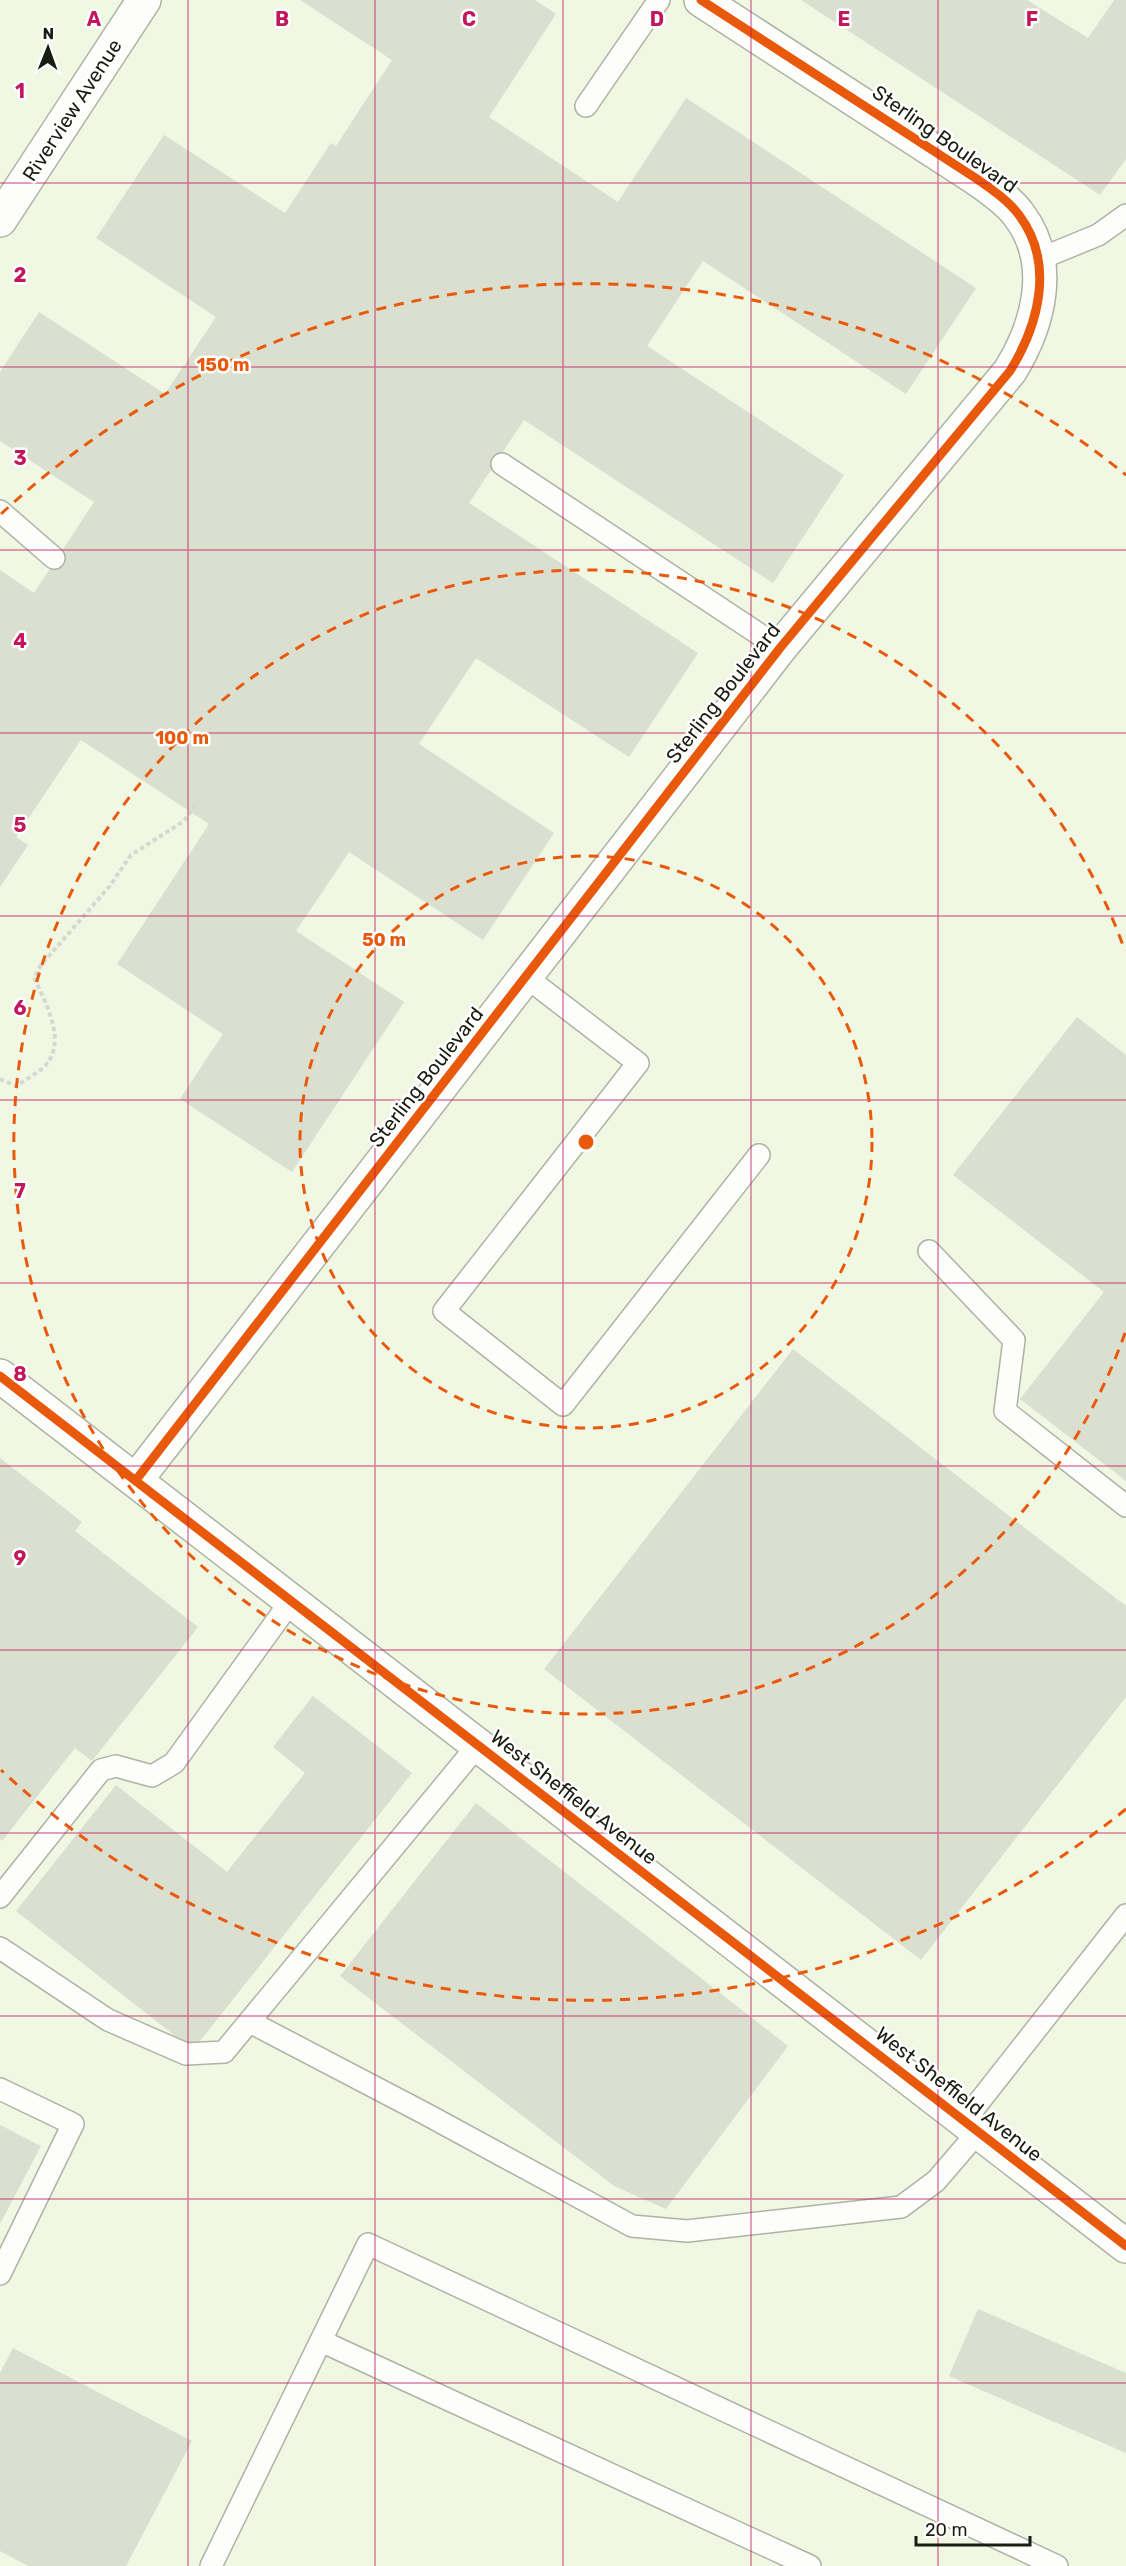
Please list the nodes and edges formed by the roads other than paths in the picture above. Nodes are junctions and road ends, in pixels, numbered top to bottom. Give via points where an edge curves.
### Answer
1 (144, 0) edge
2 (659, 0) edge
3 (701, 0) edge
4 (586, 106) dead end
5 (1126, 215) edge
6 (0, 220) edge
7 (1037, 260) junction
8 (502, 464) dead end
9 (0, 511) edge
10 (54, 558) dead end
11 (780, 648) junction
12 (526, 977) junction
13 (759, 1155) dead end
14 (929, 1251) dead end
15 (0, 1376) edge
16 (136, 1480) junction
17 (1126, 1506) edge
18 (291, 1601) junction
19 (478, 1745) junction
20 (0, 1897) edge
21 (1126, 1915) edge
22 (0, 1948) edge
23 (250, 2022) junction
24 (0, 2089) edge
25 (971, 2126) junction
26 (1126, 2246) edge
27 (0, 2274) edge
28 (321, 2341) junction
29 (1046, 2564) edge
30 (211, 2566) edge
31 (810, 2566) edge

1 - 6 street, Riverview Avenue
2 - 4 lane
3 - 7 street, Sterling Boulevard via 993,190 1024,223
5 - 7 lane via 1098,235
7 - 11 street, Sterling Boulevard via 1040,291 1035,320 1010,371
8 - 11 lane
9 - 10 lane
11 - 12 street, Sterling Boulevard
12 - 13 lane via 638,1062 444,1311 562,1406
12 - 16 street, Sterling Boulevard
14 - 17 lane via 1014,1340 1005,1411
15 - 16 street, West Sheffield Avenue
16 - 18 street, West Sheffield Avenue
18 - 19 street, West Sheffield Avenue
18 - 20 lane via 174,1763 152,1776 116,1766 101,1770
19 - 23 lane
19 - 25 street, West Sheffield Avenue
21 - 25 lane
22 - 23 lane via 108,2020 186,2054 224,2052
23 - 25 lane via 632,2226 687,2231 902,2207 936,2181
24 - 27 lane via 73,2124
25 - 26 street, West Sheffield Avenue
28 - 29 lane via 368,2244
28 - 30 lane
28 - 31 lane

